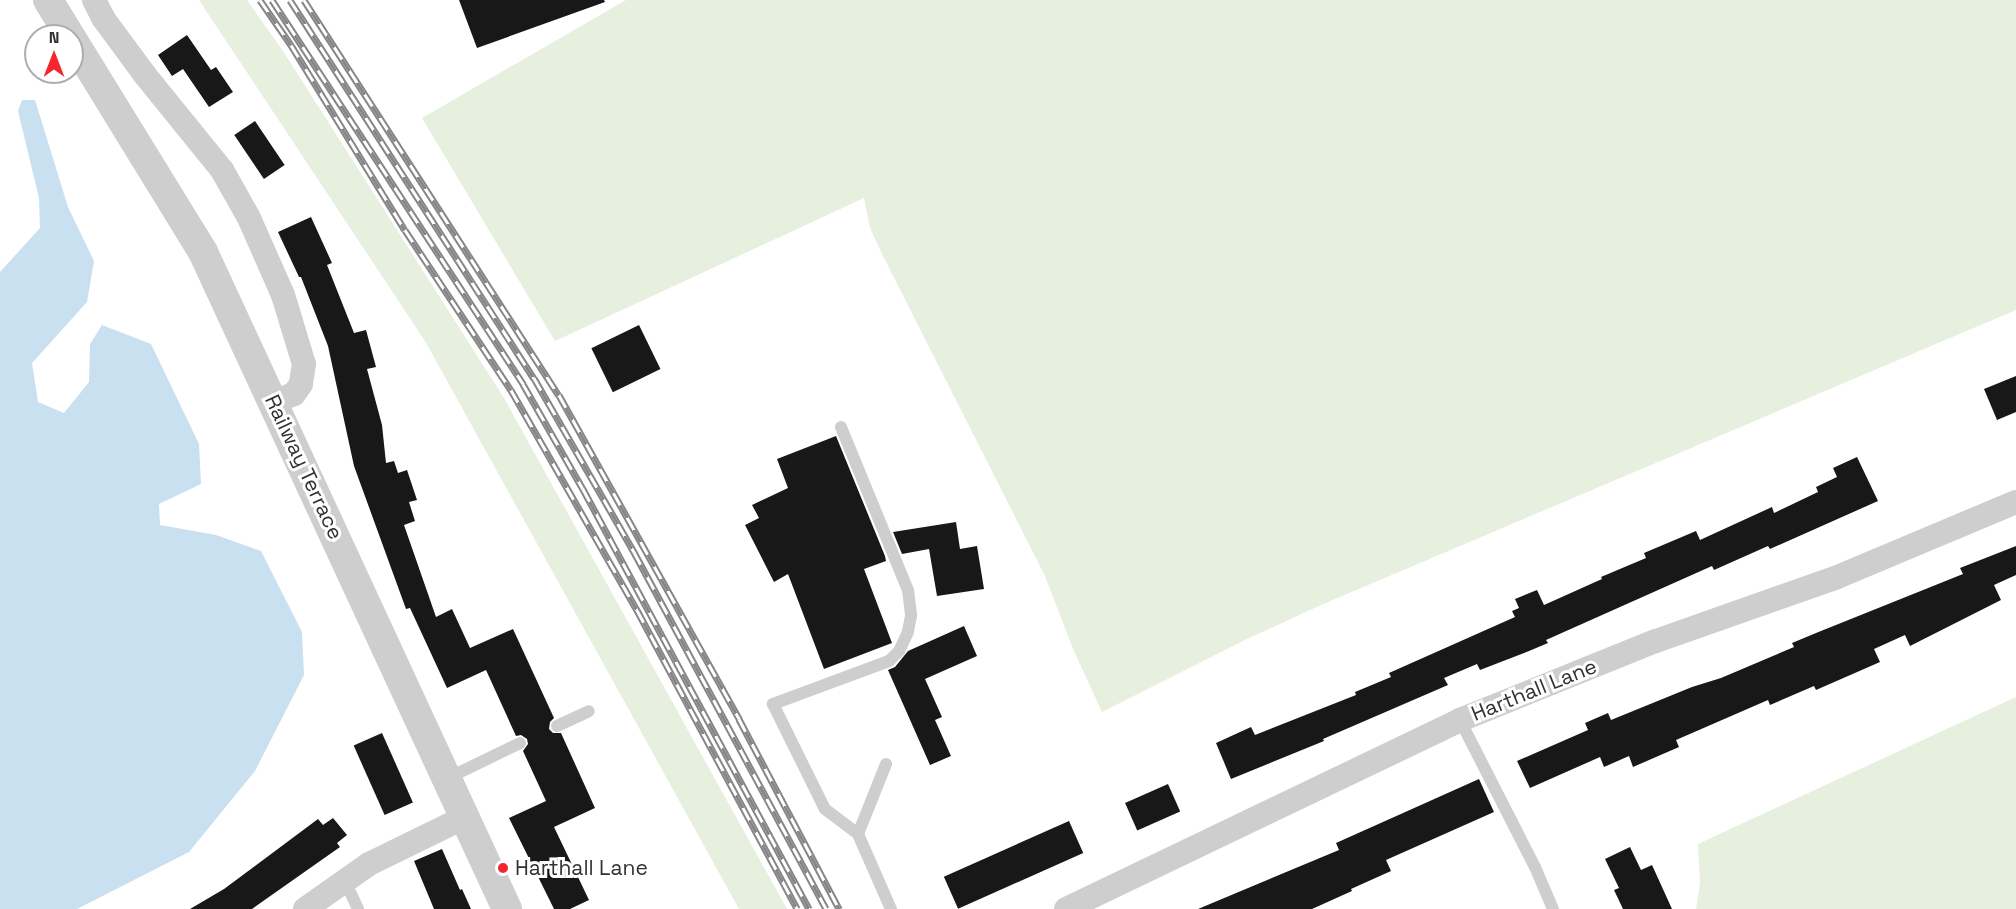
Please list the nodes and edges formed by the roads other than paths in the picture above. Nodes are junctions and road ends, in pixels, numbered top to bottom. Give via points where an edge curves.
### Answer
1 (48, 0) edge
2 (94, 0) edge
3 (63, 24) edge
4 (84, 59) edge
5 (274, 402) junction
6 (841, 427) dead end
7 (2016, 501) edge
8 (589, 711) dead end
9 (1460, 720) junction
10 (557, 726) dead end
11 (520, 743) dead end
12 (886, 764) dead end
13 (448, 778) junction
14 (465, 817) junction
15 (858, 834) junction
16 (345, 882) junction
17 (305, 909) edge
18 (358, 909) edge
19 (507, 909) edge
20 (891, 909) edge
21 (1066, 909) edge
22 (1552, 909) edge

1 - 3 street, Railway Terrace
2 - 5 street via 145,75 222,170 284,295 304,364 301,384 294,394
4 - 5 street, Railway Terrace via 203,252
5 - 13 street, Railway Terrace
6 - 15 lane via 908,590 908,632 889,661 773,704 825,809
7 - 9 street, Harthall Lane via 1835,578 1656,641
8 - 10 lane
9 - 21 street, Harthall Lane
9 - 22 lane via 1535,867
11 - 13 lane
12 - 15 lane
13 - 14 street, Railway Terrace
14 - 16 street via 391,852
14 - 19 street, Railway Terrace
15 - 20 lane
16 - 17 street
16 - 18 lane

